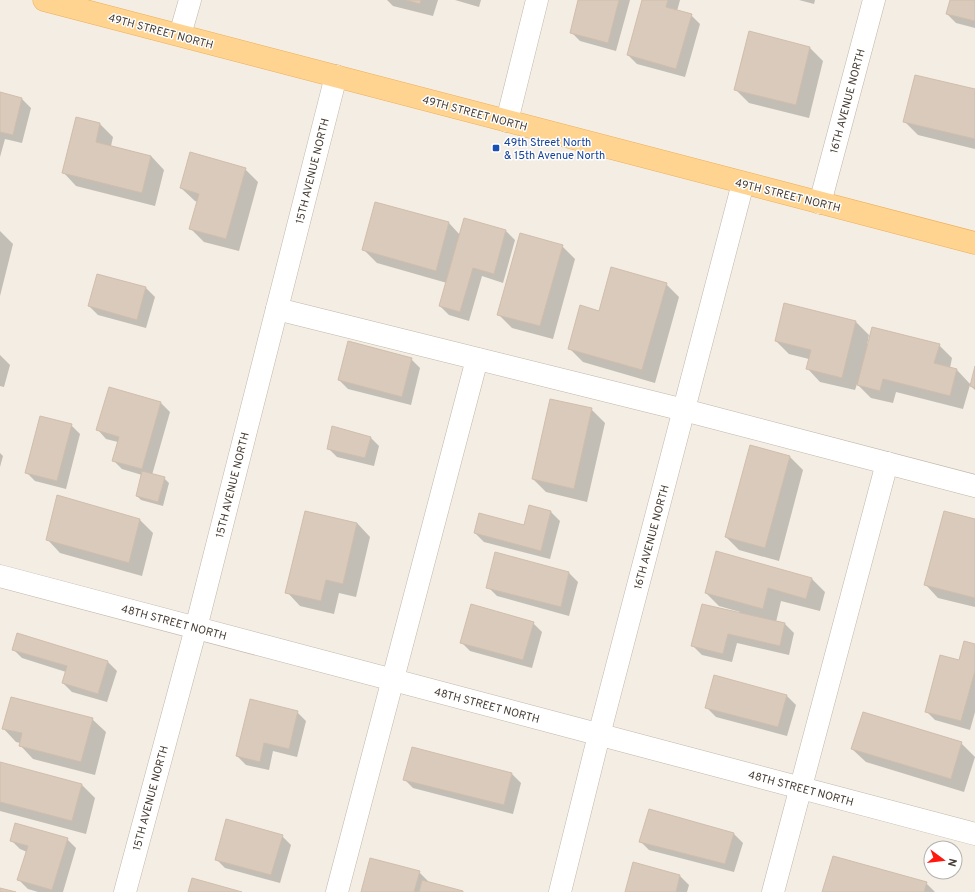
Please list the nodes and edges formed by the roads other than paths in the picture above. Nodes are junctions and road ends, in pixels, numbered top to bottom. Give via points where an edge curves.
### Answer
1 (44, 0) edge
2 (190, 0) edge
3 (537, 0) edge
4 (874, 0) edge
5 (180, 36) junction
6 (336, 76) junction
7 (507, 121) junction
8 (743, 183) junction
9 (820, 203) junction
10 (975, 243) edge
11 (277, 309) junction
12 (477, 359) junction
13 (684, 410) junction
14 (887, 463) junction
15 (975, 486) edge
16 (0, 576) edge
17 (196, 628) junction
18 (392, 680) junction
19 (599, 735) junction
20 (800, 788) junction
21 (975, 834) edge
22 (125, 892) edge
23 (337, 892) edge
24 (560, 892) edge
25 (773, 892) edge

1 - 5 main road, 49TH STREET NORTH
2 - 5 street
3 - 7 street
4 - 9 street, 16TH AVENUE NORTH
5 - 6 main road, 49TH STREET NORTH
6 - 7 main road, 49TH STREET NORTH
6 - 11 street, 15TH AVENUE NORTH
7 - 8 main road, 49TH STREET NORTH
8 - 9 main road, 49TH STREET NORTH
8 - 13 street, 16TH AVENUE NORTH
9 - 10 main road, 49TH STREET NORTH
11 - 12 street
11 - 17 street, 15TH AVENUE NORTH
12 - 13 street
12 - 18 street
13 - 14 street
13 - 19 street, 16TH AVENUE NORTH
14 - 15 street
14 - 20 street
16 - 17 street, 48TH STREET NORTH
17 - 18 street, 48TH STREET NORTH
17 - 22 street, 15TH AVENUE NORTH
18 - 19 street, 48TH STREET NORTH
18 - 23 street
19 - 20 street, 48TH STREET NORTH
19 - 24 street, 16TH AVENUE NORTH
20 - 21 street, 48TH STREET NORTH
20 - 25 street

